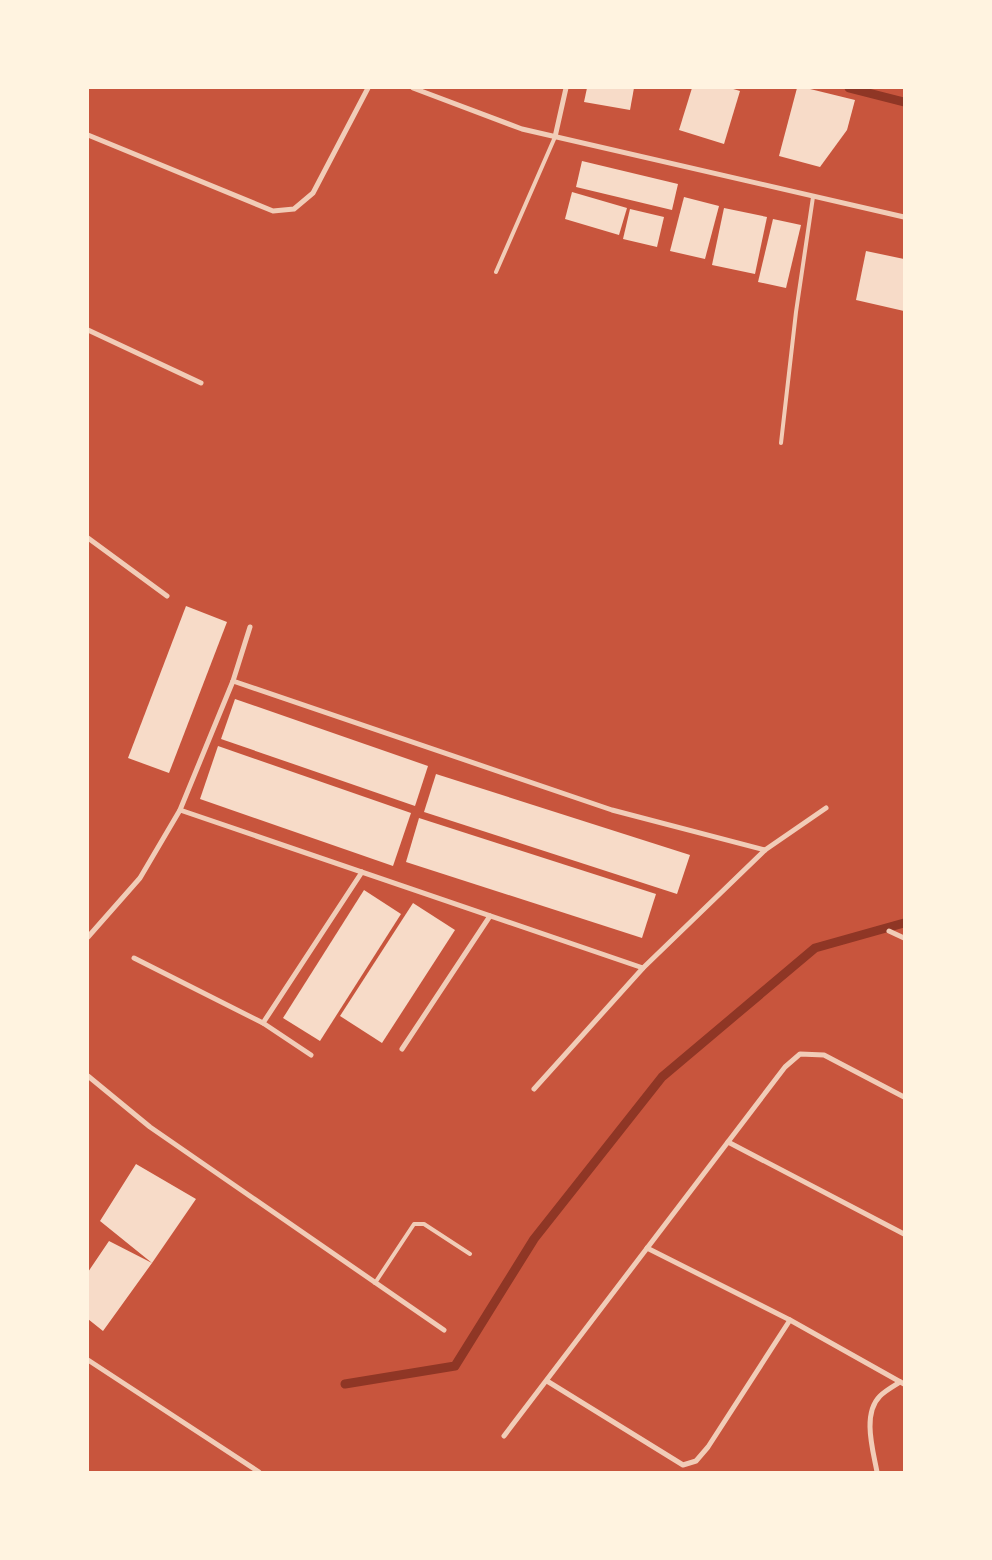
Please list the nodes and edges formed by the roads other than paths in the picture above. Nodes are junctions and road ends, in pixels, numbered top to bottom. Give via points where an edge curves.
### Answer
1 (368, 88) edge
2 (413, 88) edge
3 (566, 88) edge
4 (88, 134) edge
5 (555, 137) junction
6 (813, 197) junction
7 (904, 217) edge
8 (496, 272) dead end
9 (88, 330) edge
10 (201, 383) dead end
11 (781, 443) dead end
12 (88, 538) edge
13 (167, 596) dead end
14 (250, 627) dead end
15 (234, 681) junction
16 (826, 808) dead end
17 (180, 810) junction
18 (765, 850) junction
19 (362, 872) junction
20 (490, 916) junction
21 (889, 931) dead end
22 (88, 937) edge
23 (904, 938) edge
24 (134, 958) dead end
25 (643, 968) junction
26 (263, 1023) junction
27 (402, 1049) dead end
28 (312, 1055) dead end
29 (88, 1076) edge
30 (534, 1089) dead end
31 (904, 1096) edge
32 (728, 1142) junction
33 (904, 1234) edge
34 (647, 1248) junction
35 (470, 1254) dead end
36 (375, 1283) junction
37 (790, 1320) junction
38 (444, 1330) dead end
39 (88, 1360) edge
40 (547, 1381) junction
41 (902, 1383) edge
42 (504, 1436) dead end
43 (259, 1472) edge
44 (876, 1472) edge

1 - 4 street via 313,193 294,209 273,211
2 - 5 street via 522,129
3 - 5 street
5 - 6 street
5 - 8 lane
6 - 7 street
6 - 11 lane
9 - 10 street
12 - 13 street
14 - 15 street
15 - 17 street
15 - 18 street via 612,810
16 - 18 street
17 - 19 street
17 - 22 street via 140,878
18 - 25 street
19 - 20 street
19 - 26 street
20 - 25 street
20 - 27 street
21 - 23 street
24 - 26 street
25 - 30 street
26 - 28 street
29 - 36 street via 150,1127
31 - 32 street via 824,1055 800,1054 785,1066
32 - 33 street
32 - 34 street
34 - 37 street
34 - 40 street
35 - 36 lane via 424,1224 414,1224
36 - 38 street
37 - 40 street via 708,1447 690,1463 682,1465
37 - 41 street
39 - 43 street
40 - 42 street
41 - 44 street via 880,1396 872,1408 870,1427

